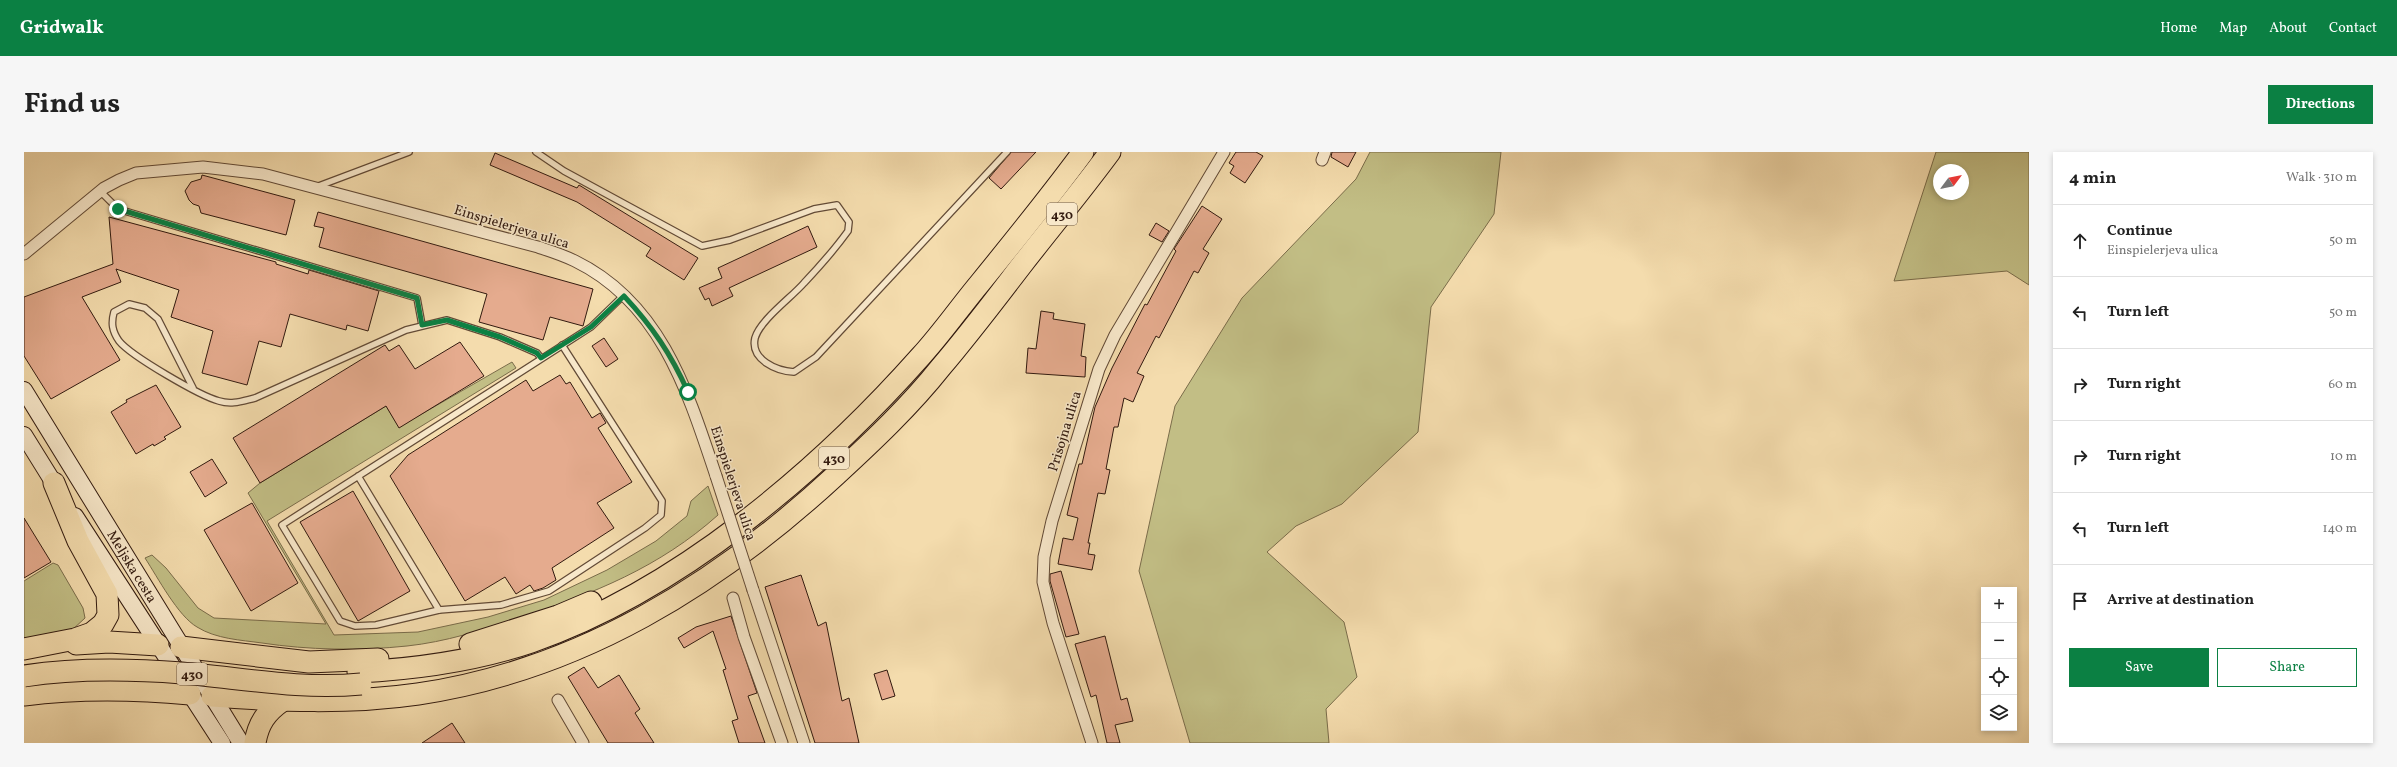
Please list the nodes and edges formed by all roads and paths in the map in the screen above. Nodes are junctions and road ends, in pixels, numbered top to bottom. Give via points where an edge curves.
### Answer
1 (409, 152) edge
2 (536, 152) edge
3 (1007, 152) edge
4 (1083, 152) edge
5 (1110, 152) edge
6 (1224, 152) edge
7 (316, 187) junction
8 (100, 191) junction
9 (24, 254) edge
10 (1014, 276) junction
11 (624, 296) junction
12 (968, 298) junction
13 (422, 325) junction
14 (562, 345) junction
15 (541, 358) junction
16 (193, 388) junction
17 (24, 390) edge
18 (24, 435) edge
19 (358, 476) junction
20 (54, 483) junction
21 (733, 598) dead end
22 (439, 610) junction
23 (158, 645) junction
24 (181, 647) junction
25 (32, 648) edge
26 (24, 664) edge
27 (24, 676) edge
28 (359, 678) junction
29 (190, 694) junction
30 (24, 695) edge
31 (212, 696) junction
32 (558, 700) dead end
33 (282, 701) junction
34 (222, 743) edge
35 (241, 743) edge
36 (255, 743) edge
37 (583, 743) edge
38 (782, 743) edge
39 (804, 743) edge
40 (1092, 743) edge

1 - 7 lane
2 - 3 lane via 564,171 702,246 730,240 814,209 837,205 849,222 848,231 804,284 760,327 755,339 757,350 767,364 780,371 794,372 816,357
4 - 12 highway, 430
5 - 10 highway, 430
6 - 40 street, Prisojna ulica via 1115,335 1098,369 1049,535 1043,582 1053,623
7 - 8 street, Einspielerjeva ulica via 263,174 203,167 136,173
7 - 11 street, Einspielerjeva ulica via 538,247 575,261 603,278
8 - 9 street, Einspielerjeva ulica
8 - 13 lane via 118,209 417,298
10 - 28 highway, 430 via 874,420 818,473 750,531 679,581 602,624 561,642 498,664 418,681
10 - 33 highway via 940,369 871,443 826,485 781,525 735,558 686,592 635,622 607,637 558,657 502,676 461,686 383,698
11 - 14 lane via 591,327
11 - 39 street, Einspielerjeva ulica, bridge via 656,331 688,392
12 - 24 highway via 848,414 761,492 665,560 588,603 486,640 448,649 374,660 309,662
12 - 28 highway, 430 via 922,356 811,466 767,504 672,572 595,615 530,642 459,661
13 - 15 lane via 447,320 500,337 537,353
13 - 16 lane via 234,404 218,401
14 - 15 lane
14 - 22 lane via 662,501 661,515 549,591 501,605
15 - 19 lane
16 - 16 lane via 158,319 145,308 129,304 114,312 112,328 118,340 132,354
17 - 24 main road, Meljska cesta
18 - 20 main road, Meljska cesta
19 - 22 lane
19 - 22 lane via 282,525 340,621 356,626 376,625
20 - 23 main road, Meljska cesta
20 - 25 highway via 78,541 107,594 109,607 103,624 92,633
21 - 38 street via 744,637
23 - 24 main road
23 - 25 highway via 110,642
23 - 29 main road, Meljska cesta
24 - 31 main road, Meljska cesta
26 - 28 highway, 430 via 78,659 123,659
27 - 28 highway, 430, bridge via 125,669 311,686
29 - 30 highway via 126,689 80,689
29 - 31 main road
29 - 34 main road, Meljska cesta
31 - 33 highway
31 - 35 main road, Meljska cesta
32 - 37 street
33 - 36 highway via 265,716 258,728

